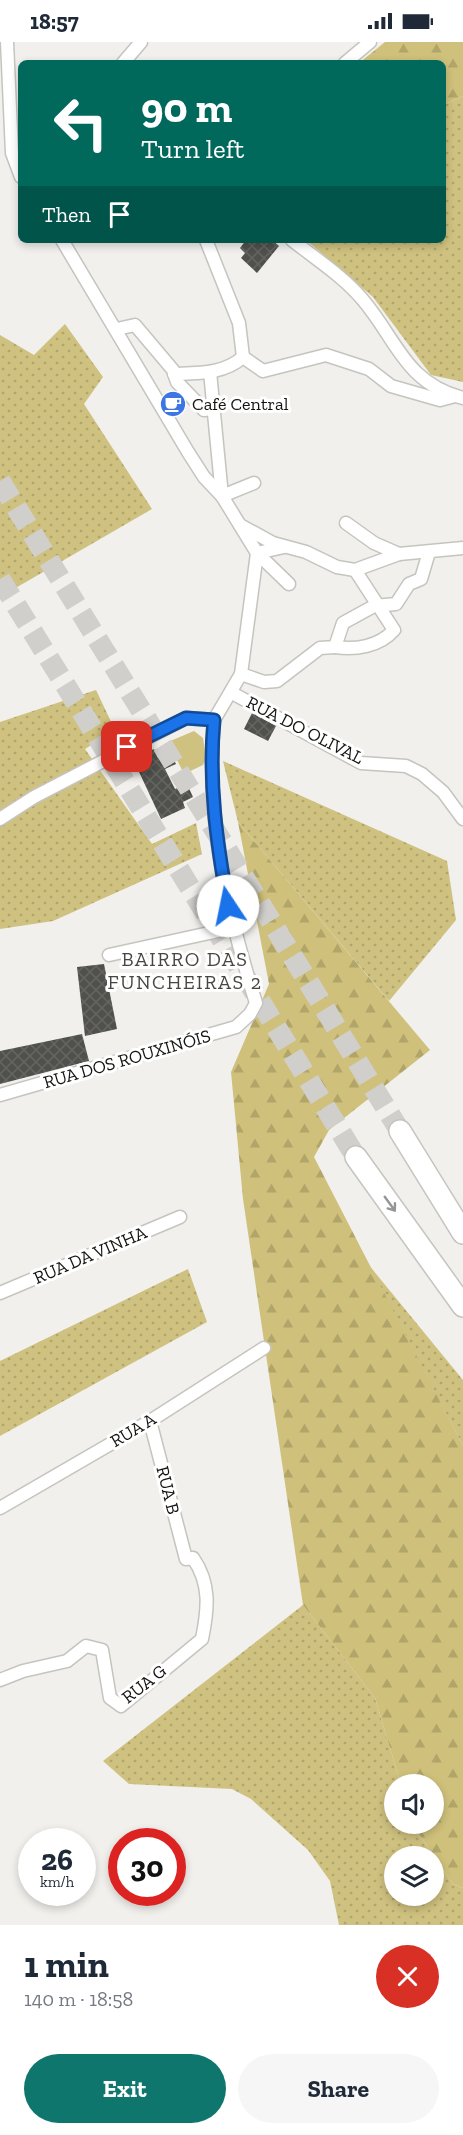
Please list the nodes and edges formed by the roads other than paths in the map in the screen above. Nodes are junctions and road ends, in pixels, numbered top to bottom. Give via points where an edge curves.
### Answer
1 (7, 42) edge
2 (141, 42) edge
3 (370, 42) edge
4 (0, 59) edge
5 (126, 60) edge
6 (349, 60) edge
7 (8, 74) junction
8 (18, 169) edge
9 (64, 243) edge
10 (207, 243) edge
11 (296, 243) edge
12 (117, 329) junction
13 (243, 357) junction
14 (210, 372) junction
15 (174, 374) junction
16 (459, 397) edge
17 (212, 409) junction
18 (254, 483) dead end
19 (222, 496) junction
20 (237, 523) junction
21 (346, 524) dead end
22 (286, 546) junction
23 (463, 548) edge
24 (429, 552) junction
25 (257, 554) junction
26 (399, 554) junction
27 (355, 570) junction
28 (289, 584) dead end
29 (381, 607) junction
30 (335, 647) junction
31 (242, 674) junction
32 (232, 693) junction
33 (214, 720) junction
34 (0, 819) edge
35 (463, 819) edge
36 (232, 928) junction
37 (109, 955) dead end
38 (0, 1095) edge
39 (400, 1131) tunnel mouth
40 (356, 1157) tunnel mouth
41 (180, 1217) dead end
42 (463, 1233) edge
43 (439, 1273) junction
44 (0, 1293) edge
45 (463, 1306) edge
46 (463, 1323) edge
47 (264, 1348) dead end
48 (150, 1421) junction
49 (0, 1508) edge
50 (186, 1559) joint
51 (0, 1680) edge

1 - 7 street
2 - 5 street
3 - 6 street
4 - 7 street
7 - 8 street via 12,153
9 - 12 street
10 - 13 street via 239,323
11 - 16 street via 362,298 418,376
12 - 15 street via 135,325
12 - 19 street via 188,452
13 - 14 street via 234,366
13 - 16 street via 263,371 326,355 369,369 400,389 440,400
14 - 15 street
14 - 17 street
15 - 17 street via 204,410
17 - 19 street
18 - 19 street
19 - 20 street
20 - 22 street
20 - 25 street
21 - 26 street
22 - 25 street
22 - 27 street via 337,567
23 - 24 street
24 - 26 street
24 - 29 street via 421,579 409,584 396,604
25 - 28 street
25 - 31 street
26 - 27 street
27 - 29 street
29 - 30 street via 374,606 344,622
29 - 30 street via 394,630 390,635 371,645
30 - 31 street via 320,648 278,681 264,682
31 - 32 street
32 - 33 street
32 - 35 street, RUA DO OLIVAL via 361,763 406,766 422,774 444,792
33 - 34 street via 186,718 34,797
33 - 36 street via 211,753 216,839
36 - 37 street
36 - 38 street, RUA DOS ROUXINÓIS via 256,1003 236,1027
39 - 42 highway
40 -> 43 highway
41 - 44 street, RUA DA VINHA
43 - 45 highway
43 - 46 highway
47 - 48 street, RUA A
48 - 49 street, RUA A
48 - 50 street, RUA B
50 - 51 street, RUA G via 193,1558 202,1571 207,1594 202,1639 141,1686 122,1706 110,1698 102,1650 86,1646 67,1660

